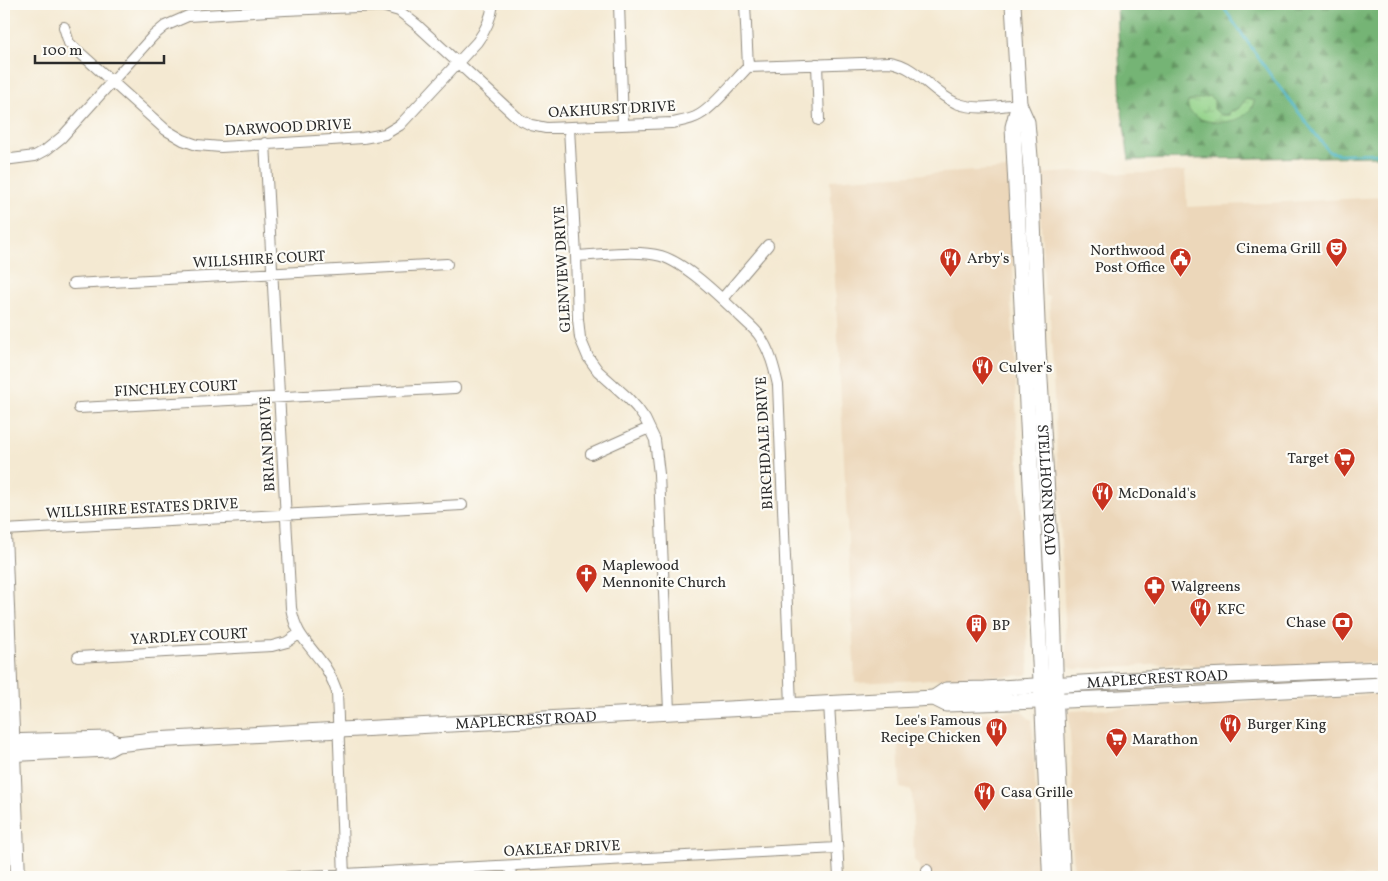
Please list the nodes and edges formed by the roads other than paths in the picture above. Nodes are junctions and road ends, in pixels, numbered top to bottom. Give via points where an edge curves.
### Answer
1 (493, 4) edge
2 (619, 4) edge
3 (745, 4) edge
4 (1013, 4) edge
5 (285, 7) edge
6 (64, 27) dead end
7 (457, 63) junction
8 (818, 64) junction
9 (748, 67) junction
10 (112, 82) junction
11 (1019, 104) junction
12 (820, 120) dead end
13 (624, 125) junction
14 (569, 128) junction
15 (265, 143) junction
16 (4, 160) edge
17 (768, 245) dead end
18 (576, 256) junction
19 (447, 264) dead end
20 (272, 273) junction
21 (73, 284) dead end
22 (722, 300) junction
23 (455, 388) dead end
24 (280, 397) junction
25 (79, 408) dead end
26 (649, 428) junction
27 (591, 454) dead end
28 (462, 506) dead end
29 (286, 515) junction
30 (4, 530) edge
31 (4, 534) edge
32 (299, 634) junction
33 (78, 657) dead end
34 (1384, 669) edge
35 (1384, 685) edge
36 (1049, 693) junction
37 (829, 703) junction
38 (791, 705) junction
39 (669, 711) junction
40 (339, 731) junction
41 (9, 748) edge
42 (837, 848) junction
43 (510, 866) junction
44 (344, 876) edge
45 (18, 877) edge
46 (288, 877) edge
47 (511, 877) edge
48 (839, 877) edge
49 (1050, 877) edge
50 (1063, 877) edge

1 - 7 street, DARWOOD DRIVE via 485,31
2 - 13 street
3 - 9 street
4 - 11 main road, STELLHORN ROAD
5 - 7 street, OAKHURST DRIVE via 388,7 403,14
5 - 10 street, OAKHURST DRIVE via 188,16 177,20 154,36
6 - 10 street, DARWOOD DRIVE via 69,43
7 - 14 street, OAKHURST DRIVE via 519,119 546,128
7 - 15 street, DARWOOD DRIVE via 410,116 385,134
8 - 9 street
8 - 11 street via 900,63 955,102 979,107
8 - 12 street
9 - 13 street, OAKHURST DRIVE via 700,115 672,123
10 - 15 street, DARWOOD DRIVE via 167,131 183,140 208,146
10 - 16 street, OAKHURST DRIVE via 62,138 46,150 35,156
11 - 36 main road, STELLHORN ROAD via 1027,122 1031,176 1050,542
13 - 14 street, OAKHURST DRIVE
14 - 18 street, GLENVIEW DRIVE
15 - 20 street, BRIAN DRIVE
17 - 22 street
18 - 22 street, BIRCHDALE DRIVE via 643,253 661,256 676,263
18 - 26 street, GLENVIEW DRIVE via 580,338 588,357 637,408
19 - 20 street, WILLSHIRE COURT
20 - 21 street, WILLSHIRE COURT
20 - 24 street, BRIAN DRIVE
22 - 38 street, BIRCHDALE DRIVE via 758,333 774,364 778,385
23 - 24 street, FINCHLEY COURT
24 - 25 street, FINCHLEY COURT
24 - 29 street, BRIAN DRIVE
26 - 27 street
26 - 39 street, GLENVIEW DRIVE via 655,440 659,474
28 - 29 street, WILLSHIRE ESTATES DRIVE
29 - 30 street, WILLSHIRE ESTATES DRIVE
29 - 32 street, BRIAN DRIVE via 291,608
31 - 41 main road
32 - 33 street, YARDLEY COURT via 272,646
32 - 40 street, BRIAN DRIVE via 322,661 332,680
34 - 36 main road, MAPLECREST ROAD via 1177,677
35 - 36 main road, MAPLECREST ROAD via 1131,698
36 - 37 main road, MAPLECREST ROAD via 946,690 934,698
36 - 49 main road, STELLHORN ROAD
36 - 50 main road, STELLHORN ROAD
37 - 38 main road, MAPLECREST ROAD
37 - 42 street
38 - 39 main road, MAPLECREST ROAD
39 - 40 main road, MAPLECREST ROAD
40 - 41 main road, MAPLECREST ROAD via 117,744 108,738
40 - 44 street, BRIAN DRIVE
41 - 45 main road
42 - 43 street, OAKLEAF DRIVE
42 - 48 street
43 - 44 street, OAKLEAF DRIVE
43 - 47 street
44 - 46 street, OAKLEAF DRIVE

